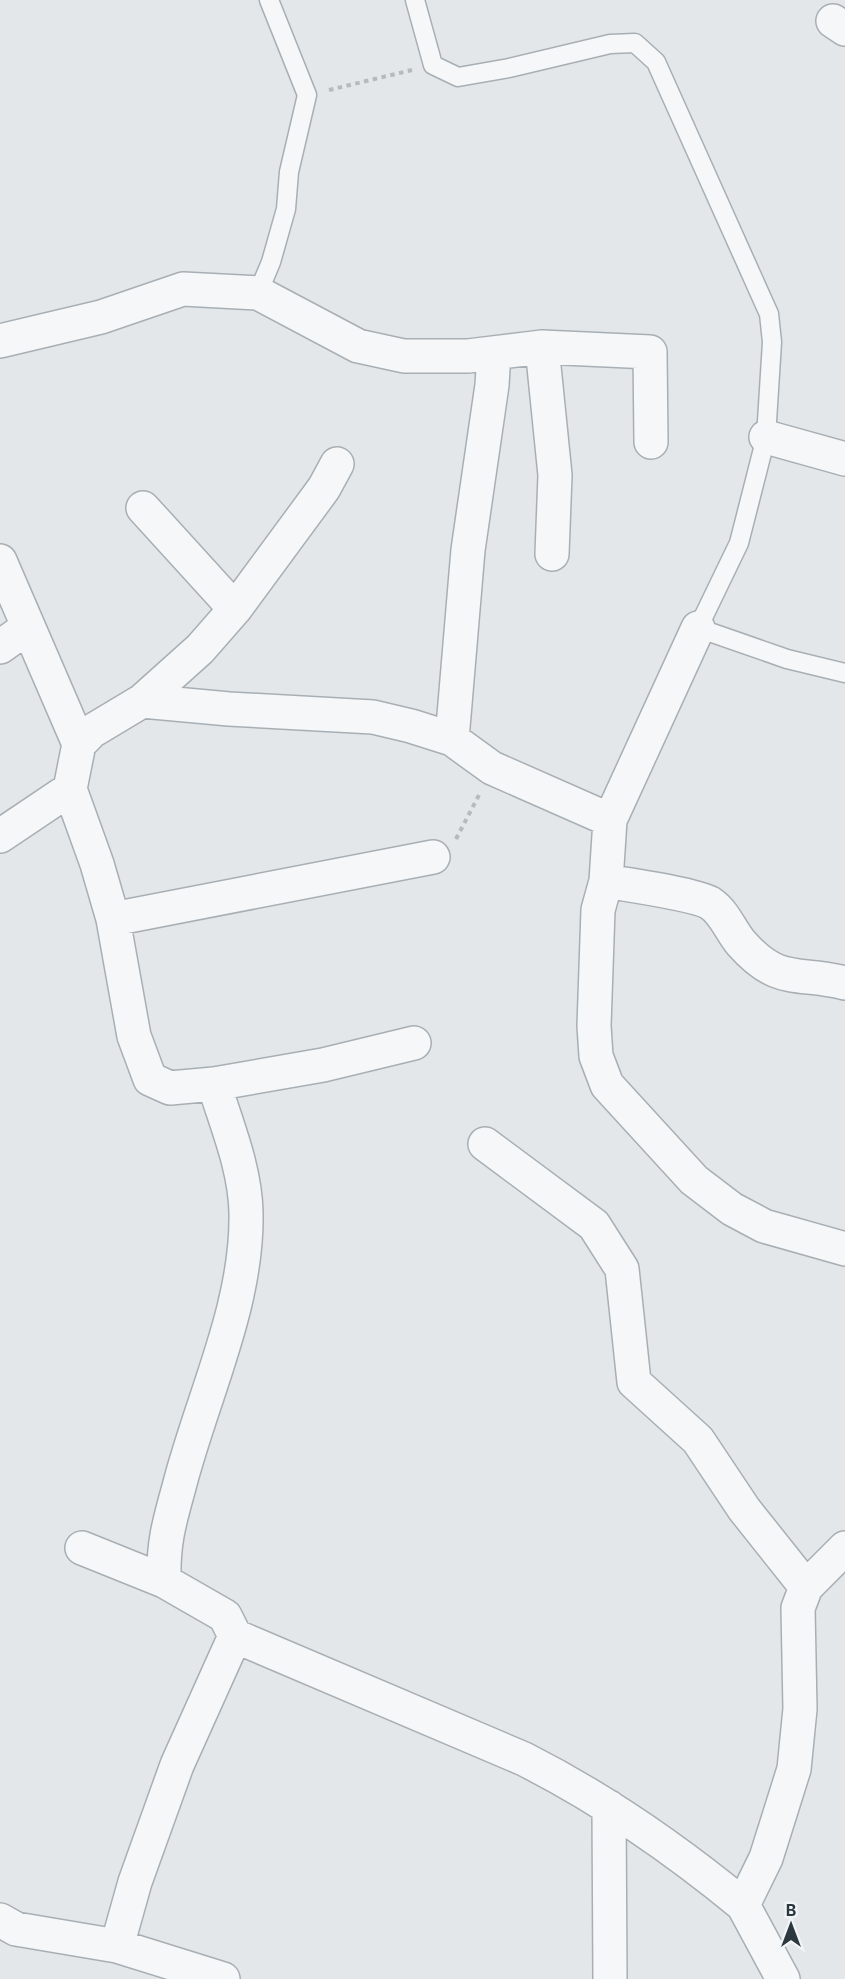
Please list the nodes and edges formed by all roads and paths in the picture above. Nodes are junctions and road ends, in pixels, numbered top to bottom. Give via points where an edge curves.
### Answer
1 (269, 0) edge
2 (415, 0) edge
3 (433, 65) junction
4 (306, 95) junction
5 (258, 293) junction
6 (0, 341) edge
7 (542, 347) junction
8 (494, 353) junction
9 (766, 436) junction
10 (651, 442) dead end
11 (845, 459) edge
12 (337, 464) dead end
13 (143, 508) dead end
14 (552, 554) dead end
15 (0, 561) edge
16 (235, 609) junction
17 (28, 627) junction
18 (698, 628) junction
19 (0, 647) edge
20 (845, 673) edge
21 (142, 701) junction
22 (452, 739) junction
23 (79, 744) junction
24 (492, 768) junction
25 (70, 789) junction
26 (610, 820) junction
27 (2, 828) edge
28 (433, 857) joint
29 (606, 880) junction
30 (113, 920) junction
31 (845, 983) edge
32 (414, 1043) dead end
33 (214, 1084) junction
34 (485, 1144) dead end
35 (845, 1250) edge
36 (82, 1548) dead end
37 (845, 1548) edge
38 (164, 1581) junction
39 (806, 1587) junction
40 (235, 1636) junction
41 (609, 1806) junction
42 (743, 1905) junction
43 (0, 1920) edge
44 (117, 1946) junction
45 (223, 1979) edge
46 (610, 1979) edge
47 (783, 1979) edge

1 - 4 lane
2 - 3 lane
3 - 4 path
3 - 9 lane via 458,76 610,44 635,43 656,62 769,314 772,342
4 - 5 lane via 289,172 286,209
5 - 6 street via 183,289 101,317
5 - 8 street via 358,346 404,356
7 - 8 street
7 - 10 street via 650,352
7 - 14 street via 555,475
8 - 22 street via 468,550
9 - 11 street
9 - 18 lane via 739,543
12 - 16 street via 324,488
13 - 16 street
15 - 17 street
16 - 21 street via 200,649
17 - 19 street
17 - 23 street
18 - 20 lane
18 - 26 street
21 - 22 street via 373,717
21 - 23 street via 92,731
22 - 24 street
23 - 25 street
24 - 26 street
24 - 28 path via 461,833 446,852
25 - 27 street
25 - 30 street
26 - 29 street
28 - 30 street
29 - 31 street via 709,902 724,916 740,942 766,966 787,976
29 - 35 street via 598,910 594,1026 596,1056 607,1085 694,1180 732,1209 764,1226
30 - 33 street via 134,1036 150,1079 170,1089
32 - 33 street via 323,1065
33 - 38 street via 241,1168 246,1212 243,1258 163,1547
34 - 39 street via 594,1224 622,1269 634,1382 698,1440 744,1509
36 - 38 street
37 - 39 street
38 - 40 street via 225,1616
39 - 42 street via 798,1608 800,1709 794,1769 766,1858
40 - 41 street via 524,1759
40 - 44 street via 177,1765 135,1882
41 - 42 street
41 - 46 street
42 - 47 street
43 - 44 street via 16,1929
44 - 45 street

